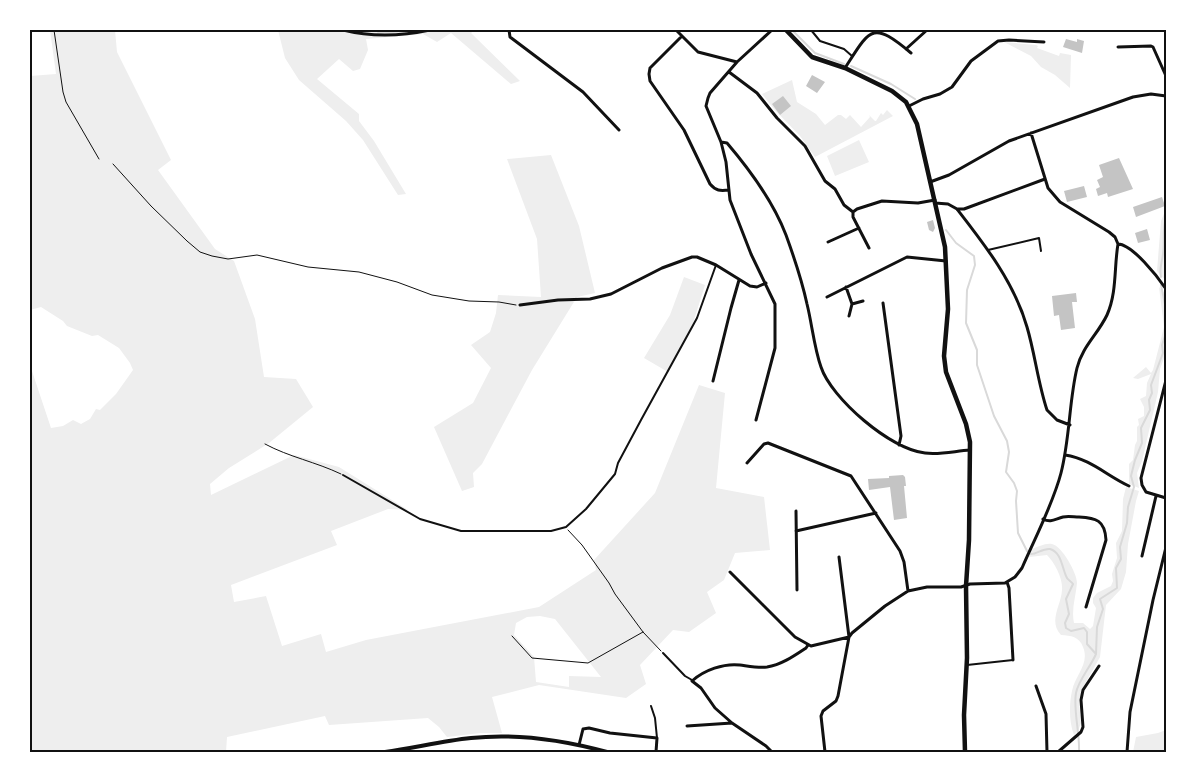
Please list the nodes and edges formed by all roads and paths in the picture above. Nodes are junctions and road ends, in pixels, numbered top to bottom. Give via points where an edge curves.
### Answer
1 (54, 30) edge
2 (343, 30) edge
3 (430, 30) edge
4 (509, 30) edge
5 (676, 30) edge
6 (772, 30) edge
7 (786, 30) edge
8 (811, 30) edge
9 (926, 30) edge
10 (682, 36) junction
11 (1044, 42) dead end
12 (1118, 47) dead end
13 (906, 49) junction
14 (911, 53) dead end
15 (852, 57) junction
16 (737, 62) junction
17 (845, 68) junction
18 (729, 72) junction
19 (1166, 76) edge
20 (1166, 96) edge
21 (909, 106) junction
22 (619, 130) dead end
23 (1031, 133) junction
24 (722, 142) junction
25 (99, 159) dead end
26 (113, 164) dead end
27 (1045, 179) junction
28 (930, 182) junction
29 (729, 190) junction
30 (935, 201) junction
31 (957, 209) junction
32 (853, 212) junction
33 (859, 228) junction
34 (828, 242) dead end
35 (1118, 244) junction
36 (869, 248) dead end
37 (988, 250) junction
38 (1041, 251) dead end
39 (946, 261) junction
40 (716, 265) junction
41 (739, 280) junction
42 (766, 283) junction
43 (846, 287) junction
44 (1166, 289) edge
45 (827, 297) dead end
46 (863, 301) dead end
47 (883, 303) dead end
48 (852, 304) junction
49 (520, 306) joint
50 (849, 316) dead end
51 (1166, 380) edge
52 (713, 381) dead end
53 (756, 420) dead end
54 (1070, 425) junction
55 (266, 444) dead end
56 (899, 446) junction
57 (970, 450) junction
58 (1065, 455) junction
59 (747, 463) dead end
60 (343, 474) joint
61 (1129, 486) dead end
62 (1156, 496) junction
63 (1166, 498) edge
64 (796, 510) dead end
65 (876, 513) junction
66 (1043, 519) junction
67 (566, 527) junction
68 (796, 531) junction
69 (1166, 547) edge
70 (1142, 556) dead end
71 (839, 557) dead end
72 (730, 572) dead end
73 (1007, 582) junction
74 (966, 586) junction
75 (797, 590) dead end
76 (908, 591) junction
77 (1086, 607) dead end
78 (643, 632) junction
79 (512, 636) dead end
80 (849, 637) junction
81 (808, 645) junction
82 (663, 653) joint
83 (1013, 660) joint
84 (966, 665) junction
85 (1099, 666) dead end
86 (692, 681) junction
87 (1036, 686) dead end
88 (650, 706) dead end
89 (732, 724) junction
90 (687, 726) dead end
91 (657, 738) junction
92 (579, 744) junction
93 (387, 752) edge
94 (607, 752) edge
95 (656, 752) edge
96 (772, 752) edge
97 (825, 752) edge
98 (965, 752) edge
99 (1047, 752) edge
100 (1058, 752) edge
101 (1127, 752) edge

1 - 25 path via 66,102
2 - 3 street via 364,35
4 - 22 street via 510,37 583,92
5 - 10 street
6 - 16 street
7 - 17 main road via 812,57
8 - 15 lane via 820,41 844,50
9 - 13 street
10 - 16 street via 698,52
10 - 29 street via 650,68 650,81 684,130 710,184 720,191
11 - 21 street via 998,42 971,61 952,87
12 - 19 street via 1153,47
13 - 14 street
13 - 15 street via 887,35 870,33
15 - 17 street
16 - 18 street
17 - 21 main road via 892,91
18 - 24 street via 710,93 706,106
18 - 32 street via 757,93 805,146 825,181
20 - 23 street via 1133,97
21 - 28 main road via 917,124
23 - 27 street
23 - 28 street
24 - 29 street
24 - 56 street via 727,143 744,162 784,229 807,300 820,367 829,384 878,432
26 - 49 path via 151,206 200,252 228,259 256,255 308,267 359,272 432,295
27 - 31 street
27 - 35 street via 1060,202 1109,232
28 - 30 main road
29 - 42 street via 738,224
30 - 31 street
30 - 32 street via 882,201
30 - 39 main road
31 - 37 street
32 - 33 street
33 - 34 street
33 - 36 street
35 - 44 street via 1127,247
35 - 54 street via 1111,302 1079,361
37 - 38 lane via 1039,238
37 - 54 street via 1009,283 1027,326 1047,410 1056,420
39 - 43 street via 907,257
39 - 57 main road via 948,309 944,364 966,424
40 - 41 street
40 - 49 street via 692,256 611,294
40 - 67 lane via 698,318 615,474
41 - 42 street via 757,287
41 - 52 street
42 - 53 street via 775,304 775,348
43 - 45 street
43 - 48 street
46 - 48 street
47 - 56 street via 901,436
48 - 50 street
51 - 62 street via 1141,478 1145,491
54 - 58 street
55 - 60 path
56 - 57 street via 925,453
57 - 74 main road
58 - 61 street via 1088,461
58 - 66 street via 1058,484
59 - 65 street via 768,443 844,472 856,481
60 - 67 lane via 420,519 460,530 551,531
62 - 63 street
62 - 70 street
64 - 68 street
65 - 68 street
65 - 76 street via 901,555
66 - 73 street via 1022,568
66 - 77 street via 1050,522 1063,517 1094,518 1100,522 1105,542
67 - 78 path
68 - 75 street
69 - 101 street via 1130,712
71 - 80 street
72 - 81 street via 794,637
73 - 74 street
73 - 83 street
74 - 76 street
74 - 84 main road
76 - 80 street
78 - 79 path via 588,663 532,658
78 - 82 path
80 - 81 street
80 - 97 street via 838,696 821,716
81 - 86 street via 774,666 723,665
82 - 86 lane
83 - 84 lane
84 - 98 main road
85 - 100 street via 1083,690 1081,732
86 - 89 street
87 - 99 street via 1046,714
88 - 91 lane via 657,726
89 - 90 street
89 - 96 street
91 - 92 street via 586,728 582,730
91 - 95 street
92 - 93 street via 489,737
92 - 94 street

